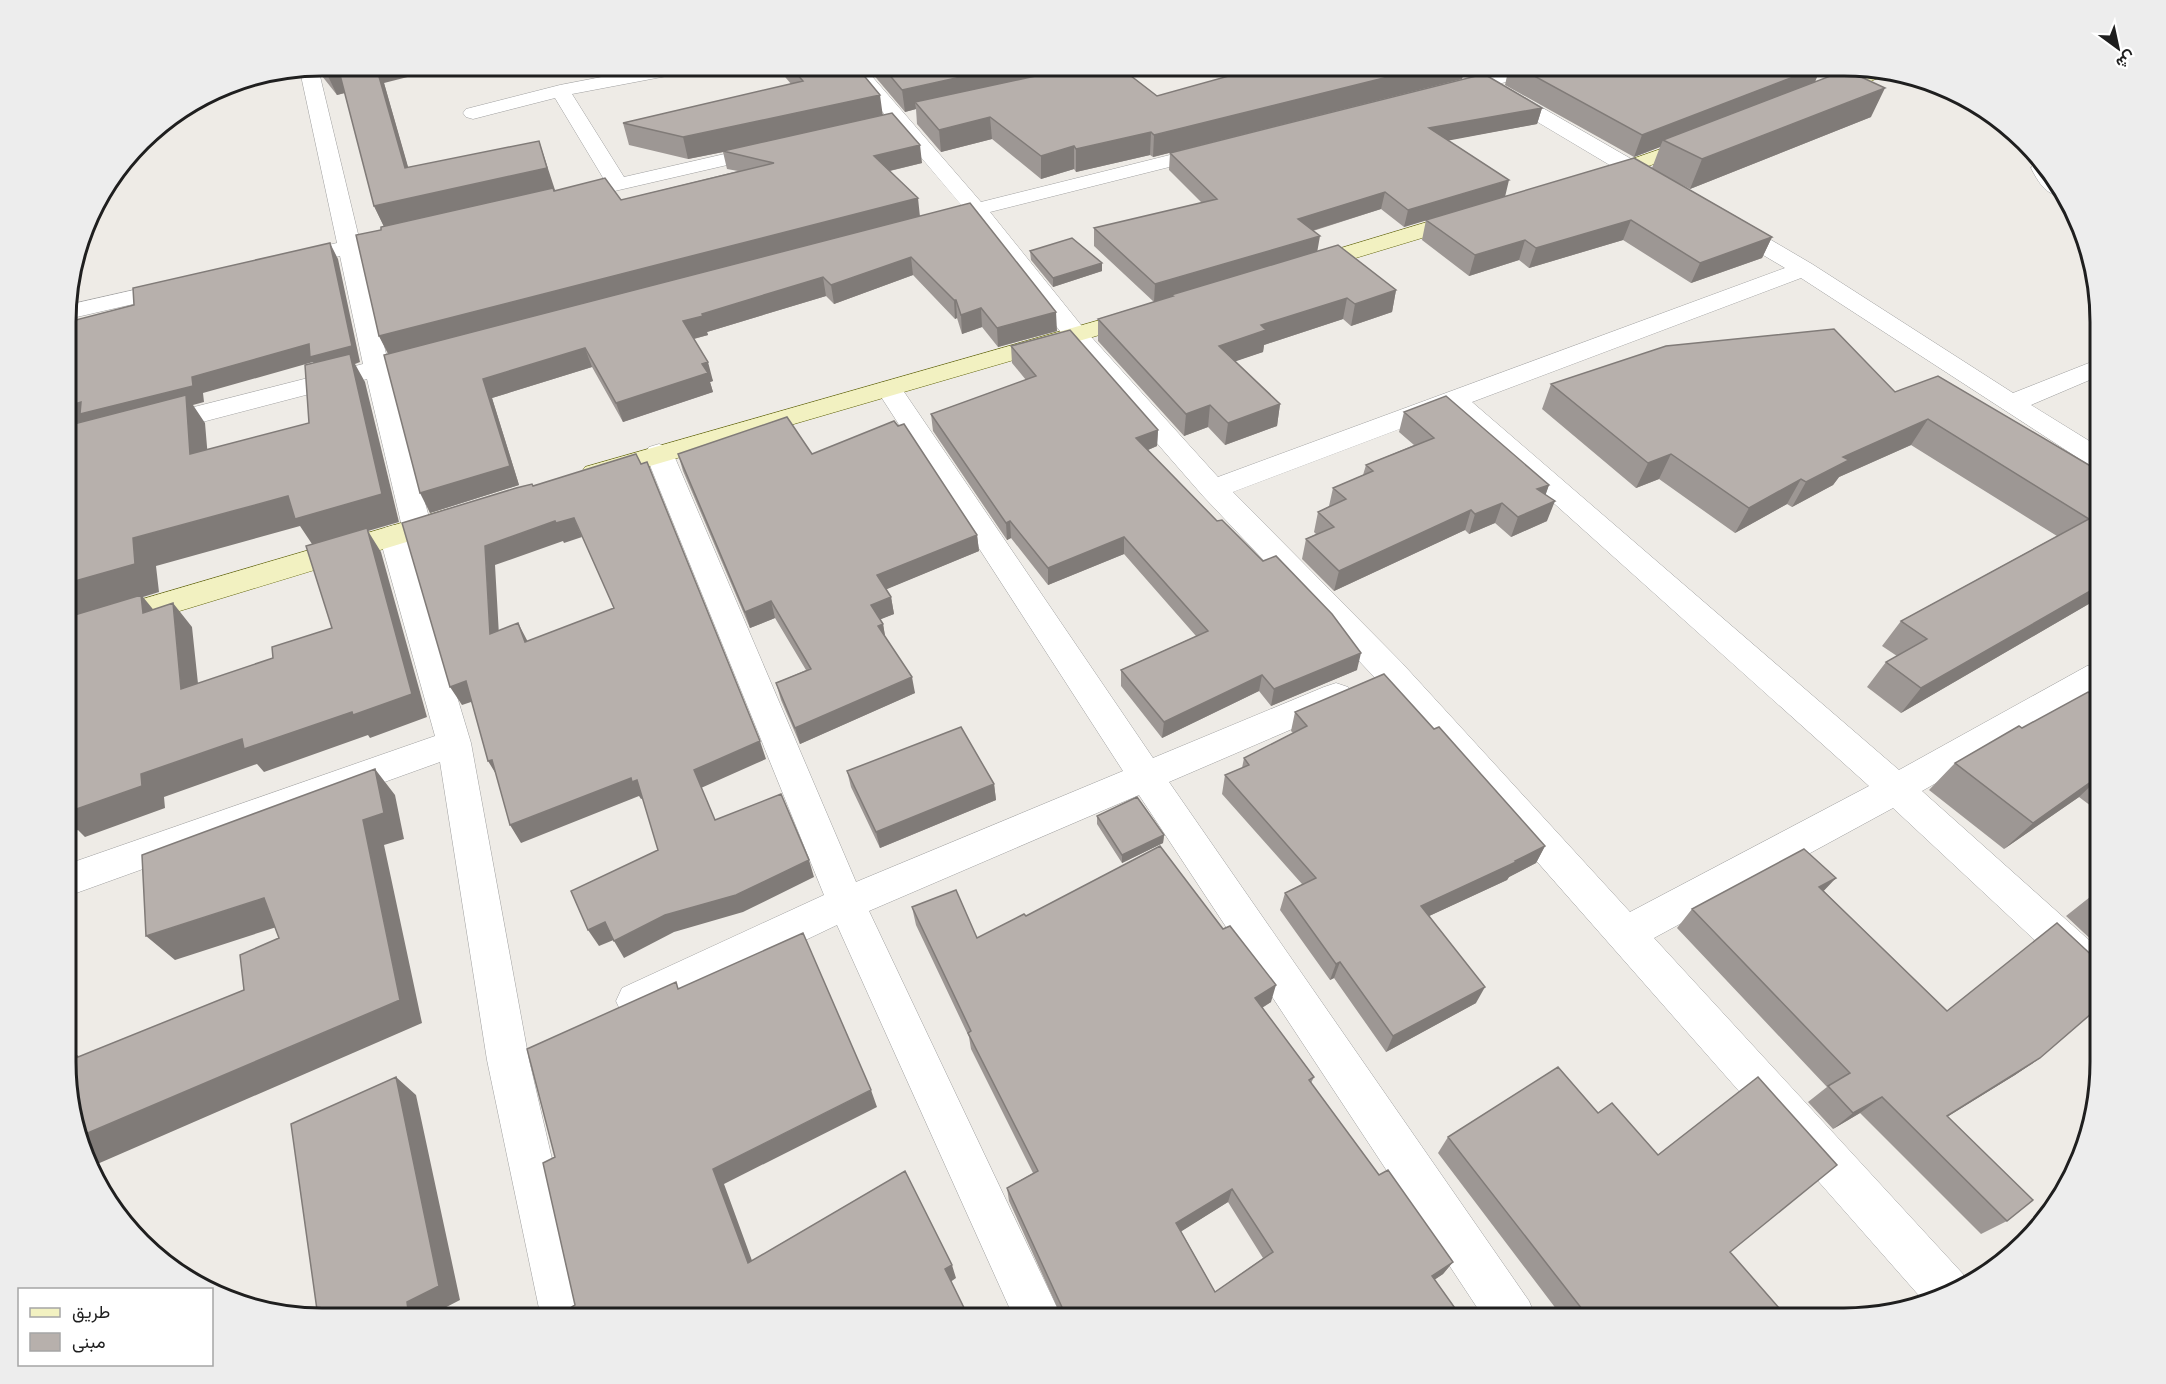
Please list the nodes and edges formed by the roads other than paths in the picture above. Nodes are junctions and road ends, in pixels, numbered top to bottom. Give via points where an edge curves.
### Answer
1 (637, 76) edge
2 (862, 76) edge
3 (1097, 76) edge
4 (1472, 76) edge
5 (1506, 76) edge
6 (1849, 76) edge
7 (313, 77) edge
8 (1482, 82) junction
9 (1061, 84) edge
10 (560, 91) junction
11 (1425, 96) edge
12 (1798, 103) edge
13 (473, 113) dead end
14 (1720, 133) edge
15 (1241, 143) edge
16 (788, 146) edge
17 (1630, 168) junction
18 (618, 184) junction
19 (1574, 184) edge
20 (1681, 197) edge
21 (551, 200) edge
22 (976, 209) junction
23 (1485, 212) edge
24 (1712, 215) edge
25 (941, 219) edge
26 (428, 229) edge
27 (350, 248) junction
28 (271, 266) edge
29 (1804, 269) junction
30 (1284, 272) edge
31 (203, 281) edge
32 (1163, 309) edge
33 (77, 310) edge
34 (1076, 335) junction
35 (446, 350) edge
36 (377, 369) junction
37 (2090, 371) edge
38 (889, 388) junction
39 (1452, 398) junction
40 (2010, 404) junction
41 (76, 446) edge
42 (659, 453) junction
43 (2090, 453) edge
44 (571, 480) edge
45 (1213, 489) junction
46 (472, 512) edge
47 (406, 532) junction
48 (76, 631) edge
49 (1390, 672) junction
50 (2090, 680) edge
51 (454, 742) junction
52 (1146, 777) junction
53 (1896, 789) junction
54 (76, 877) edge
55 (846, 903) junction
56 (1626, 934) junction
57 (2090, 966) edge
58 (603, 1016) edge
59 (1942, 1287) edge
60 (563, 1308) edge
61 (1033, 1308) edge
62 (1505, 1308) edge

1 - 10 street
2 - 22 street
3 - 9 street
4 - 8 street
5 - 8 street
6 - 12 main road
7 - 27 street
8 - 11 street
8 - 17 street
10 - 13 street
10 - 18 street
14 - 17 main road
15 - 22 street
16 - 18 street
17 - 19 main road
17 - 20 street
18 - 21 street
22 - 25 street
22 - 34 street
23 - 30 main road
24 - 29 street
26 - 27 street
27 - 28 street
27 - 36 street
29 - 39 street
29 - 40 street
31 - 33 street
32 - 34 main road
34 - 38 main road
34 - 45 street
35 - 36 street
36 - 41 street
36 - 47 street
37 - 40 street
38 - 42 main road
38 - 52 street
39 - 45 street
39 - 53 street
40 - 43 street
42 - 44 main road
42 - 55 street
45 - 49 street
46 - 47 main road
47 - 48 main road
47 - 51 street
49 - 52 street
49 - 56 street
50 - 53 street
51 - 54 street
51 - 60 street via 524,1053
52 - 55 street
52 - 62 street
53 - 56 street
53 - 57 street
55 - 58 street
55 - 61 street
56 - 59 street

